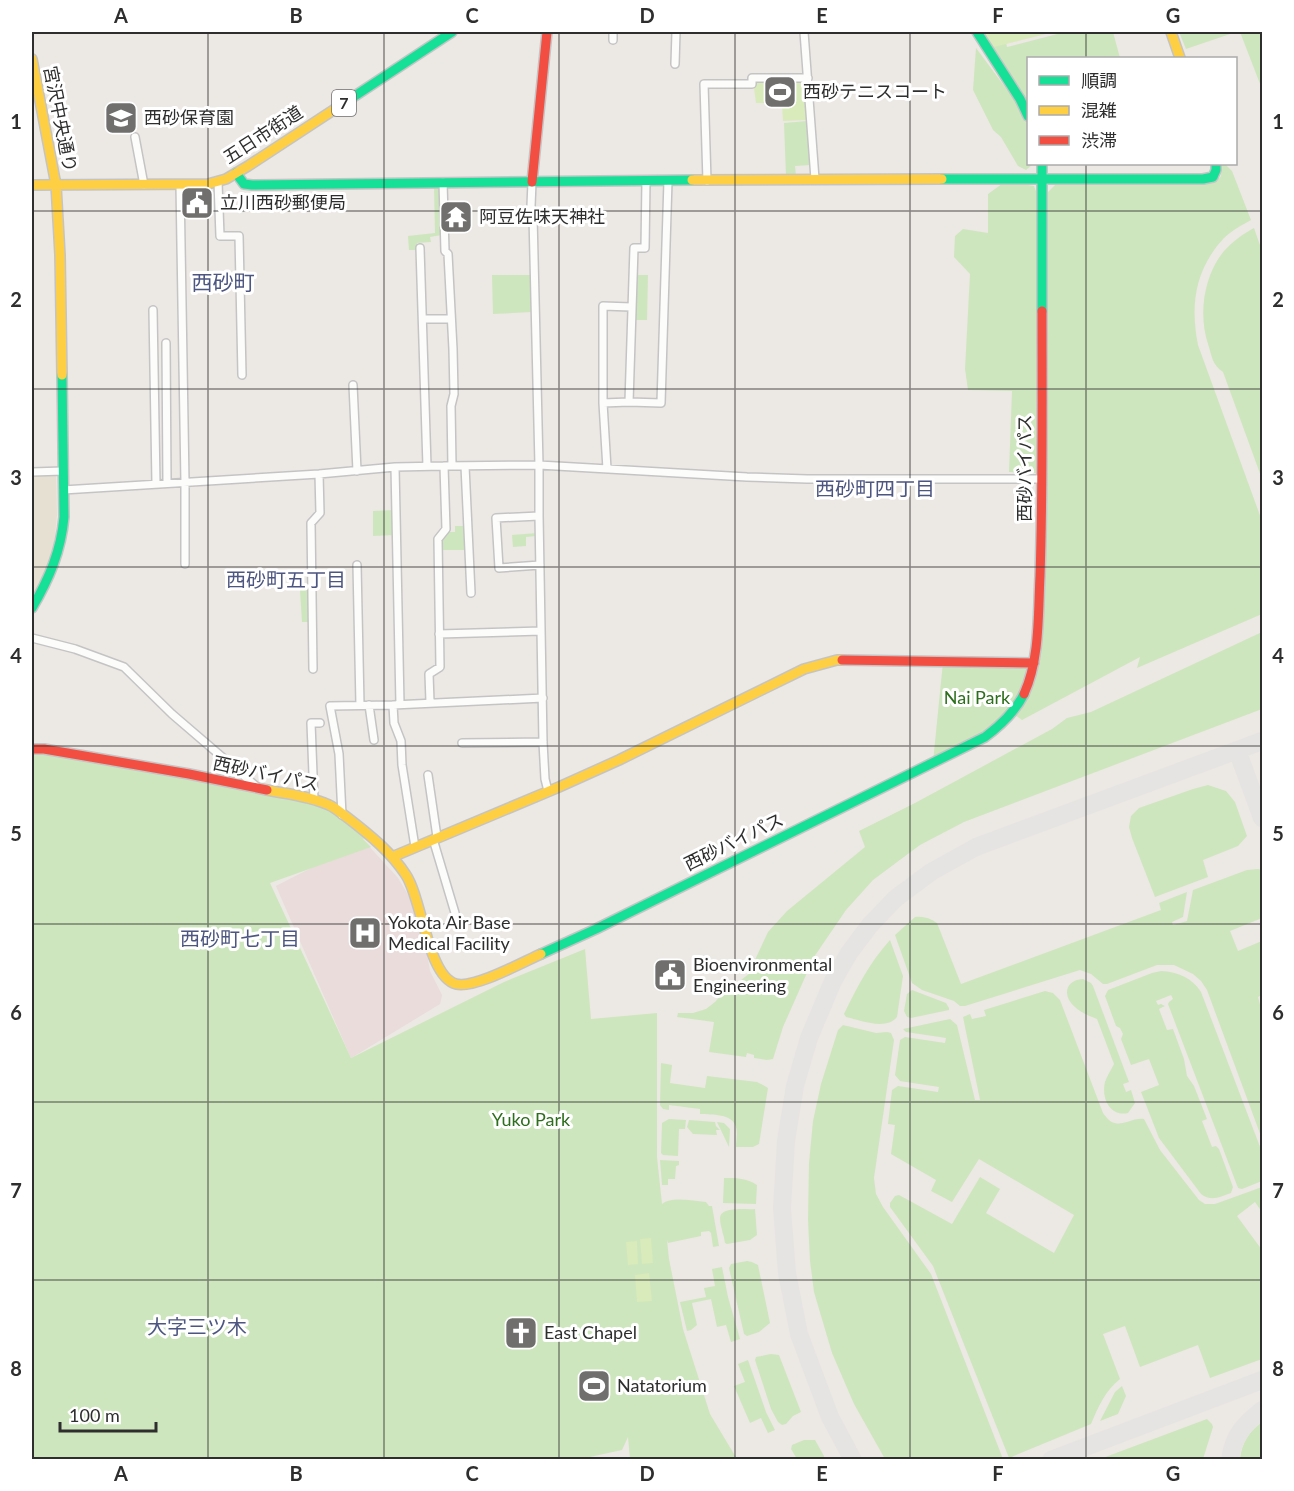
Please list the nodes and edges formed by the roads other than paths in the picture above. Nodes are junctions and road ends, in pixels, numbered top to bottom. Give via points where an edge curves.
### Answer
1 (452, 32) edge
2 (547, 32) edge
3 (676, 32) edge
4 (804, 32) edge
5 (977, 32) edge
6 (1171, 32) edge
7 (1180, 57) edge
8 (32, 59) edge
9 (675, 64) dead end
10 (807, 78) junction
11 (1027, 112) edge
12 (135, 137) dead end
13 (1042, 165) edge
14 (1216, 165) edge
15 (236, 173) junction
16 (815, 179) junction
17 (1042, 179) junction
18 (646, 181) junction
19 (668, 181) junction
20 (707, 181) junction
21 (218, 182) junction
22 (443, 182) junction
23 (532, 182) junction
24 (32, 185) edge
25 (56, 185) junction
26 (144, 185) junction
27 (180, 185) junction
28 (435, 239) dead end
29 (444, 239) junction
30 (420, 248) dead end
31 (631, 307) junction
32 (153, 310) dead end
33 (423, 319) junction
34 (451, 319) junction
35 (165, 343) dead end
36 (154, 367) junction
37 (166, 367) junction
38 (242, 375) dead end
39 (353, 385) dead end
40 (629, 402) junction
41 (603, 403) junction
42 (539, 465) junction
43 (427, 466) junction
44 (444, 466) junction
45 (452, 466) junction
46 (465, 466) junction
47 (395, 467) junction
48 (607, 469) junction
49 (63, 471) junction
50 (357, 471) junction
51 (32, 472) edge
52 (319, 474) junction
53 (1042, 479) junction
54 (185, 482) junction
55 (167, 483) junction
56 (156, 484) junction
57 (63, 490) junction
58 (538, 516) junction
59 (185, 564) dead end
60 (357, 565) dead end
61 (540, 565) junction
62 (471, 593) dead end
63 (32, 608) edge
64 (541, 631) junction
65 (439, 634) junction
66 (32, 638) edge
67 (1034, 663) junction
68 (314, 669) dead end
69 (543, 698) junction
70 (430, 702) junction
71 (360, 705) junction
72 (369, 705) junction
73 (396, 705) junction
74 (320, 723) dead end
75 (374, 740) dead end
76 (543, 742) junction
77 (462, 743) dead end
78 (32, 749) edge
79 (428, 775) dead end
80 (257, 787) junction
81 (548, 791) junction
82 (314, 800) junction
83 (342, 815) junction
84 (435, 838) junction
85 (415, 847) junction
86 (392, 857) junction
87 (455, 913) dead end

1 - 15 street, 五日市街道 / 7
2 - 23 street
3 - 9 street
4 - 10 street
5 - 11 street
6 - 7 street
8 - 25 street, 宮沢中央通り
10 - 16 street
10 - 20 street via 752,78 752,84 704,84
12 - 26 street
13 - 17 street, 西砂バイパス
14 - 17 street via 1213,177 1203,179
15 - 21 street, 五日市街道 / 7
15 - 22 street via 244,184 252,185
16 - 17 street
16 - 20 street
17 - 53 street, 西砂バイパス
18 - 19 street
18 - 23 street
18 - 31 street via 645,248 634,249
19 - 20 street
19 - 40 street via 662,403
21 - 27 street, 五日市街道 / 7
21 - 38 street via 220,236 239,236
22 - 23 street
22 - 29 street
23 - 42 street
24 - 25 street, 五日市街道 / 7
25 - 26 street, 五日市街道 / 7
25 - 49 street, 宮沢中央通り
26 - 27 street, 五日市街道 / 7
27 - 54 street
28 - 29 street
29 - 34 street
30 - 33 street
31 - 40 street
31 - 41 street via 603,306
32 - 36 street
33 - 34 street
33 - 43 street
34 - 45 street
35 - 37 street
36 - 37 street
36 - 56 street
37 - 55 street
39 - 50 street
40 - 41 street
41 - 48 street
42 - 46 street
42 - 48 street
42 - 58 street
43 - 44 street
43 - 47 street
44 - 45 street
44 - 65 street via 446,529 438,538
45 - 46 street
46 - 62 street
47 - 50 street
47 - 73 street
48 - 53 street via 807,479
49 - 51 street
49 - 57 street, 宮沢中央通り
50 - 52 street
52 - 54 street
52 - 68 street via 320,513 311,523
53 - 67 street, 西砂バイパス
54 - 55 street
54 - 59 street
55 - 56 street
56 - 57 street
57 - 63 street, 宮沢中央通り via 60,547
58 - 61 street
58 - 61 street via 496,518 499,568
60 - 71 street
61 - 64 street
64 - 65 street
64 - 69 street
65 - 70 street via 440,667 429,674
66 - 80 street via 124,667
67 - 81 street via 837,660 804,669
67 - 86 street, 西砂バイパス via 1018,706 985,737 588,933 476,983 461,986 443,977 411,885
69 - 70 street
69 - 76 street
70 - 73 street
71 - 72 street
71 - 83 street via 330,706 339,754
72 - 73 street
72 - 75 street
73 - 85 street via 394,723 401,741
74 - 82 street via 311,723
76 - 77 street
76 - 81 street
78 - 80 street, 西砂バイパス
79 - 84 street
80 - 82 street, 西砂バイパス
81 - 84 street
82 - 83 street, 西砂バイパス
83 - 86 street, 西砂バイパス
84 - 85 street
84 - 87 street
85 - 86 street

